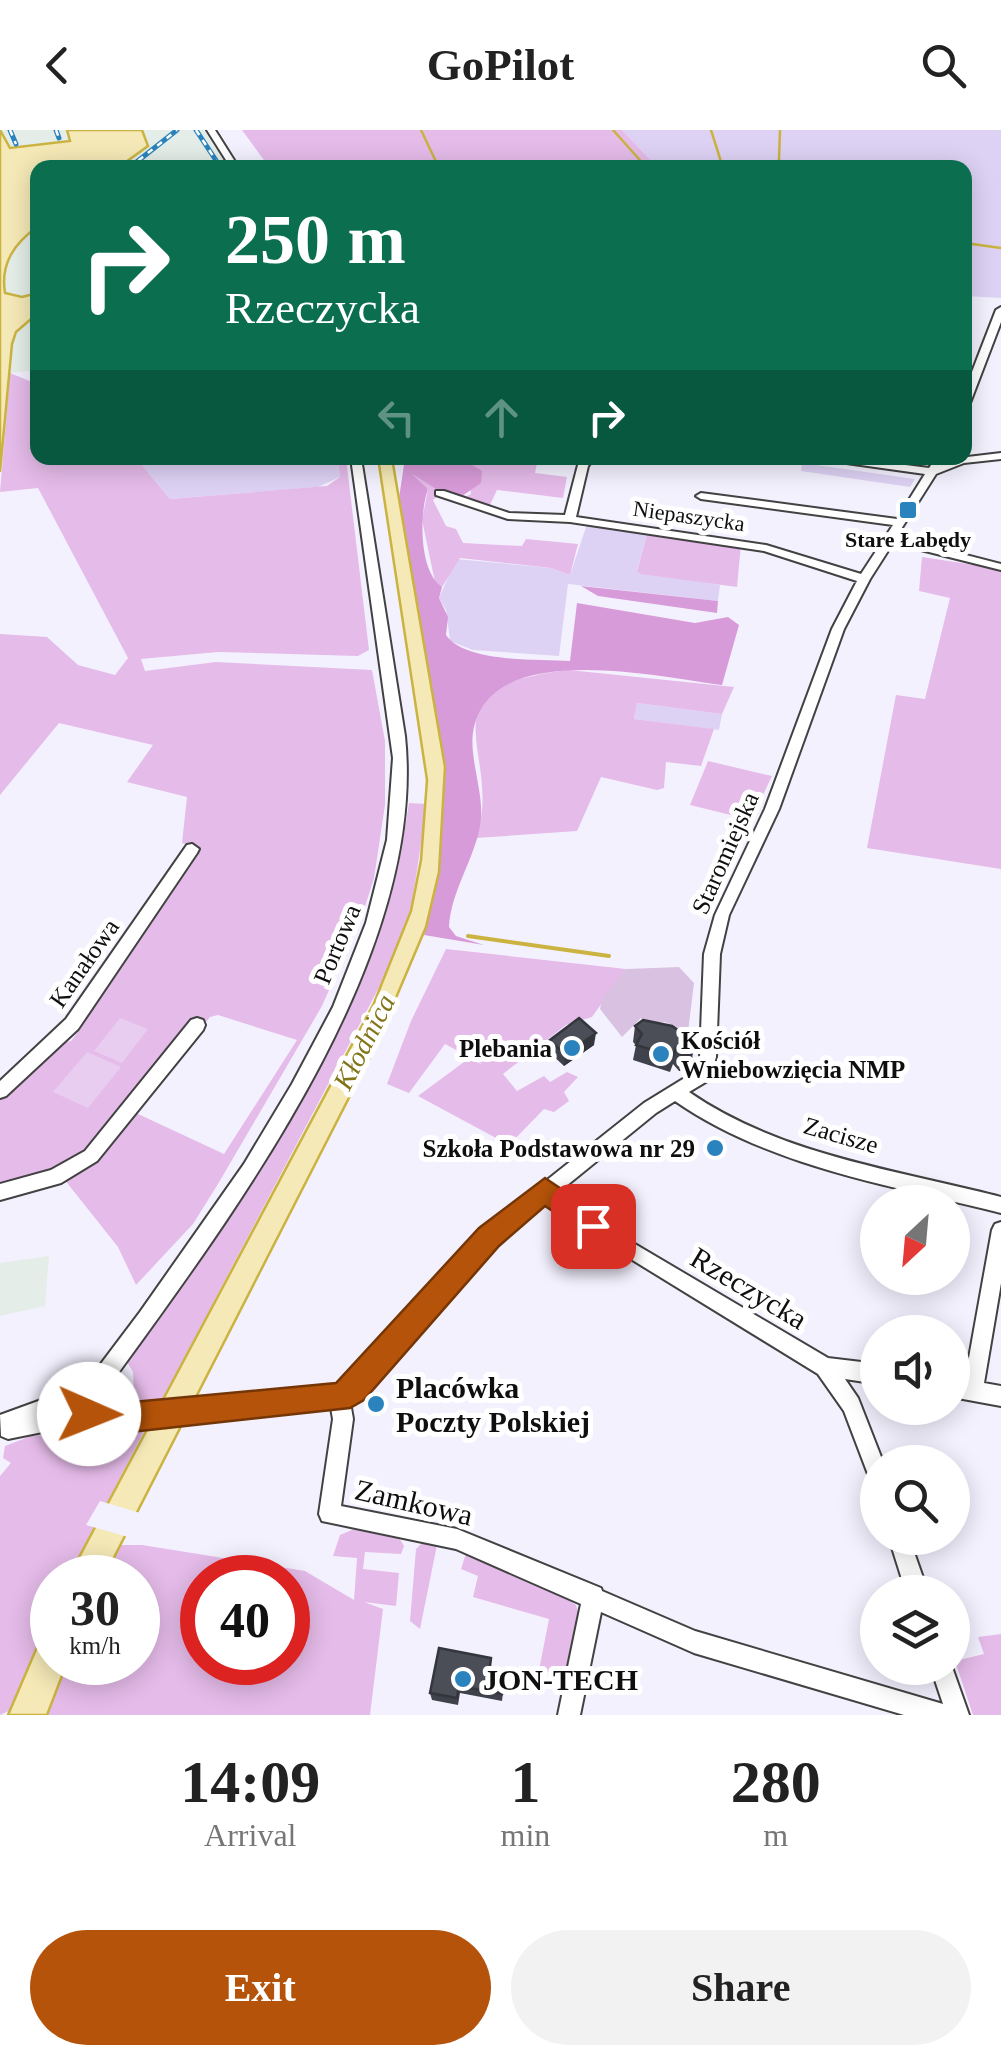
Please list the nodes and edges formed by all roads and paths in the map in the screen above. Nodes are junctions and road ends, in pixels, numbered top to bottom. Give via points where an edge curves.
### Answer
1 (211, 130) edge
2 (230, 160) edge
3 (1001, 310) edge
4 (972, 385) edge
5 (1001, 456) edge
6 (972, 458) edge
7 (357, 465) edge
8 (588, 465) edge
9 (882, 465) edge
10 (938, 465) edge
11 (949, 465) edge
12 (932, 472) junction
13 (440, 493) dead end
14 (700, 496) dead end
15 (570, 519) junction
16 (900, 523) junction
17 (890, 539) junction
18 (1000, 563) edge
19 (864, 579) junction
20 (192, 849) dead end
21 (197, 1025) dead end
22 (0, 1091) edge
23 (677, 1093) junction
24 (545, 1190) junction
25 (0, 1192) edge
26 (1001, 1205) edge
27 (593, 1226) junction
28 (1001, 1230) edge
29 (577, 1246) dead end
30 (970, 1359) edge
31 (825, 1367) junction
32 (860, 1372) edge
33 (102, 1389) junction
34 (970, 1389) edge
35 (76, 1394) junction
36 (1001, 1396) edge
37 (339, 1398) junction
38 (87, 1414) junction
39 (136, 1415) junction
40 (0, 1427) edge
41 (866, 1445) edge
42 (594, 1596) junction
43 (946, 1685) edge
44 (569, 1715) edge
45 (952, 1715) edge

1 - 2 street
3 - 4 street
5 - 6 street
7 - 33 street, Portowa via 400,756 385,893 354,975 271,1131
8 - 15 street
9 - 12 street
10 - 12 street, Staromiejska
11 - 12 street
12 - 16 street, Staromiejska
13 - 15 street, Niepaszycka via 508,516
14 - 16 street
15 - 19 street, Niepaszycka via 766,548
16 - 17 street, Staromiejska
17 - 18 street
17 - 19 street, Staromiejska
19 - 23 street, Staromiejska via 722,915 710,970 706,1068
20 - 22 street, Kanałowa via 67,1031
21 - 25 street via 91,1156 55,1177
23 - 24 street, Staromiejska
23 - 26 street, Zacisze via 703,1116 770,1140
24 - 27 street, Rzeczycka
24 - 37 street, Staromiejska via 489,1237
27 - 29 street
27 - 31 street, Rzeczycka
28 - 30 street
31 - 32 street
31 - 41 street, Rzeczycka via 851,1405
33 - 35 street via 86,1385
33 - 38 street via 102,1408
33 - 39 street
34 - 36 street
35 - 38 street via 75,1407
35 - 40 street
37 - 39 street
37 - 42 street, Zamkowa via 343,1419 330,1514 437,1532
38 - 39 street
38 - 40 street
42 - 44 street
42 - 45 street, Zamkowa via 694,1642
43 - 45 street

